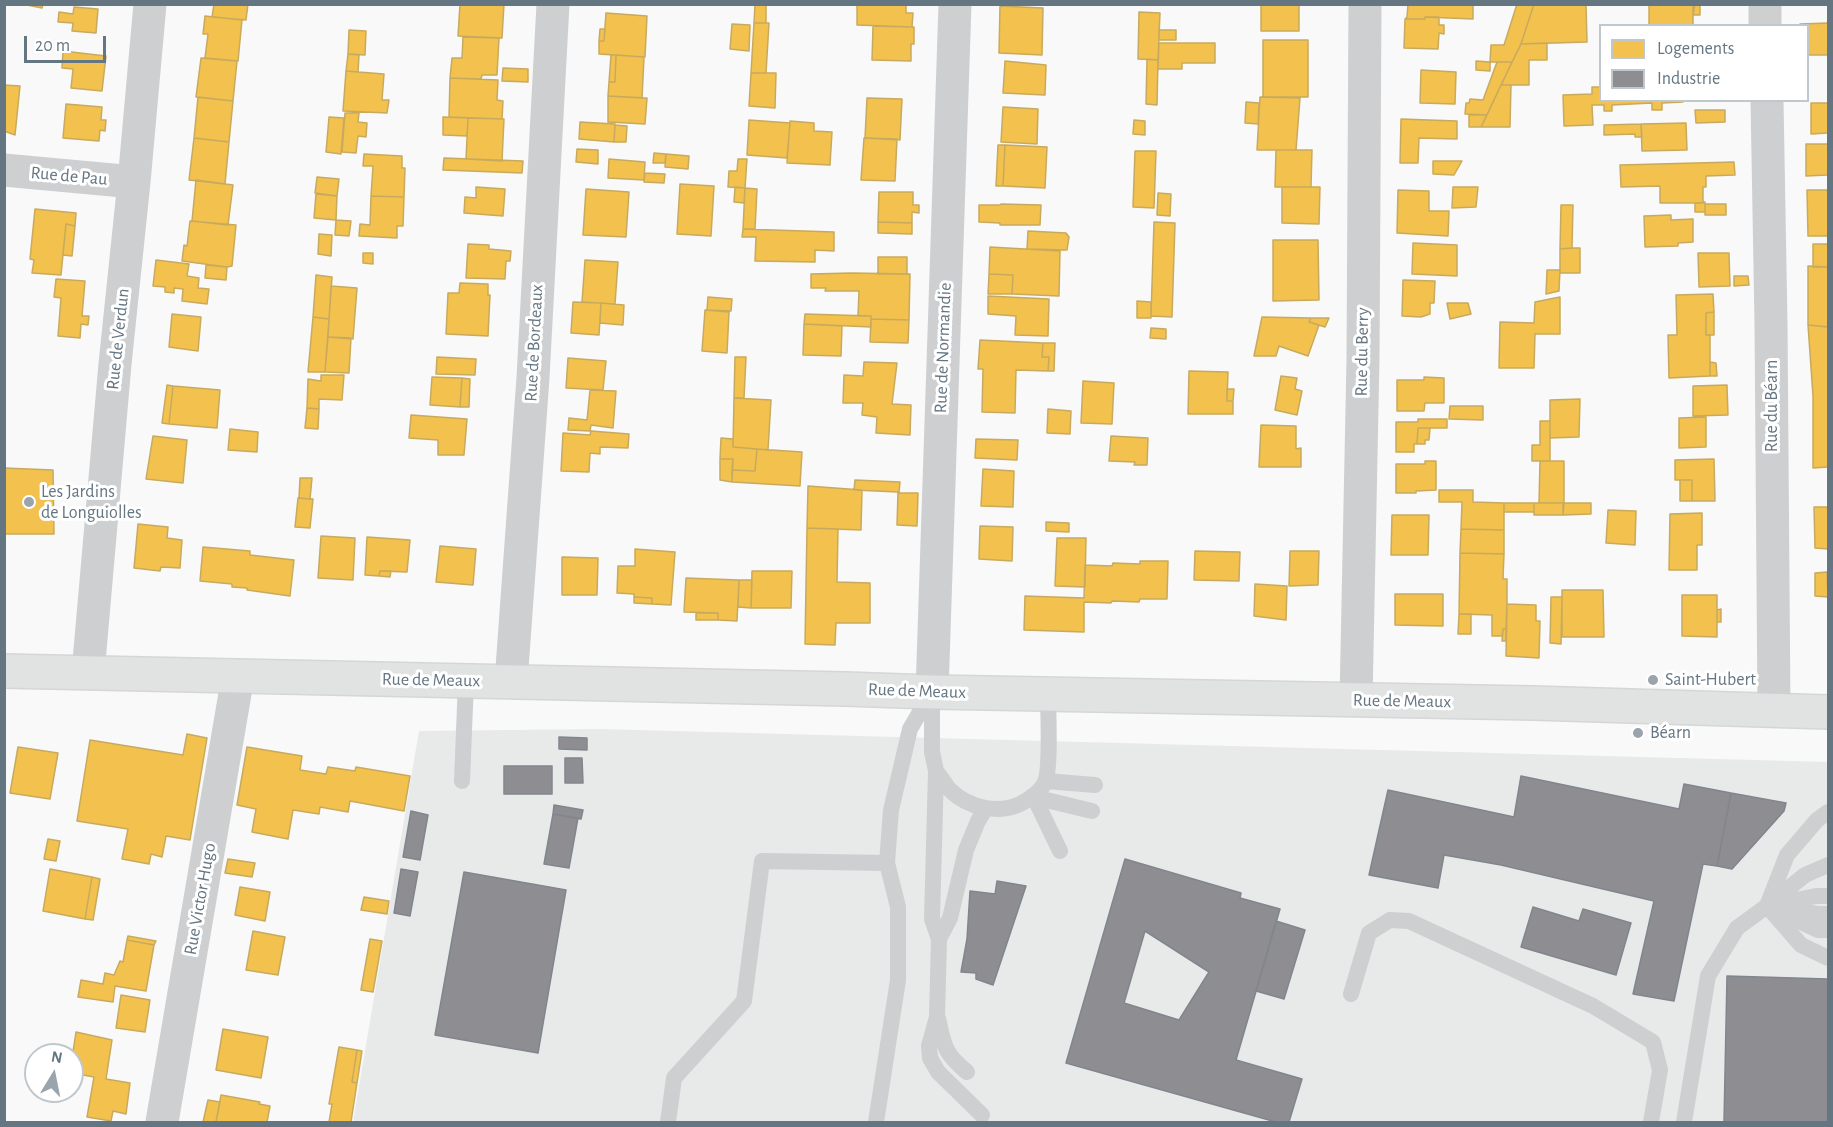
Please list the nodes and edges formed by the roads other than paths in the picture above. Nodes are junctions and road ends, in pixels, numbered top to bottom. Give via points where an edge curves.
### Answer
1 (150, 4) edge
2 (553, 4) edge
3 (955, 4) edge
4 (1365, 4) edge
5 (1765, 4) edge
6 (1765, 24) edge
7 (1767, 102) edge
8 (4, 170) edge
9 (134, 182) junction
10 (4, 671) edge
11 (88, 673) junction
12 (238, 676) junction
13 (466, 681) junction
14 (511, 682) junction
15 (932, 692) junction
16 (1048, 694) junction
17 (1356, 700) junction
18 (1774, 711) junction
19 (1828, 712) edge
20 (936, 771) junction
21 (462, 781) dead end
22 (1046, 781) junction
23 (1095, 785) dead end
24 (1034, 797) junction
25 (986, 808) junction
26 (1092, 811) dead end
27 (1828, 812) edge
28 (1060, 851) dead end
29 (887, 862) junction
30 (1828, 865) edge
31 (1828, 896) edge
32 (1767, 906) junction
33 (1828, 914) edge
34 (1828, 930) edge
35 (939, 939) junction
36 (1828, 958) edge
37 (1351, 994) dead end
38 (943, 1008) junction
39 (967, 1072) dead end
40 (982, 1115) dead end
41 (162, 1122) edge
42 (668, 1122) edge
43 (876, 1122) edge
44 (1651, 1122) edge
45 (1684, 1122) edge

1 - 9 street, Rue de Verdun
2 - 14 street, Rue de Bordeaux
3 - 15 street, Rue de Normandie
4 - 17 street, Rue du Berry
5 - 6 street
7 - 18 street, Rue du Béarn
8 - 9 street, Rue de Pau
9 - 11 street, Rue de Verdun
10 - 11 main road, Rue de Meaux
11 - 12 main road, Rue de Meaux
12 - 13 main road, Rue de Meaux
12 - 41 street, Rue Victor Hugo
13 - 14 main road, Rue de Meaux
13 - 21 lane
14 - 15 main road, Rue de Meaux
15 - 16 main road, Rue de Meaux
15 - 20 lane via 932,752
15 - 29 lane via 910,729 891,810
16 - 17 main road, Rue de Meaux
16 - 22 lane
17 - 18 main road, Rue de Meaux
18 - 19 main road, Rue de Meaux
20 - 25 lane via 951,791
20 - 35 lane via 932,919
22 - 23 lane
22 - 24 lane
24 - 25 lane via 1011,809
24 - 26 lane
24 - 28 lane
25 - 35 lane via 966,850 950,918
27 - 32 lane via 1787,855
29 - 42 lane via 762,861 744,1001 674,1078
29 - 43 lane via 898,907 898,980
30 - 32 lane via 1805,875
31 - 32 lane
32 - 33 lane
32 - 34 lane via 1818,930
32 - 36 lane via 1801,945
32 - 45 lane via 1737,928 1708,976
35 - 38 lane
37 - 44 lane via 1369,933 1390,920 1409,921 1593,1006 1653,1042 1660,1070
38 - 39 lane via 945,1049
38 - 40 lane via 929,1046 930,1058 938,1072

